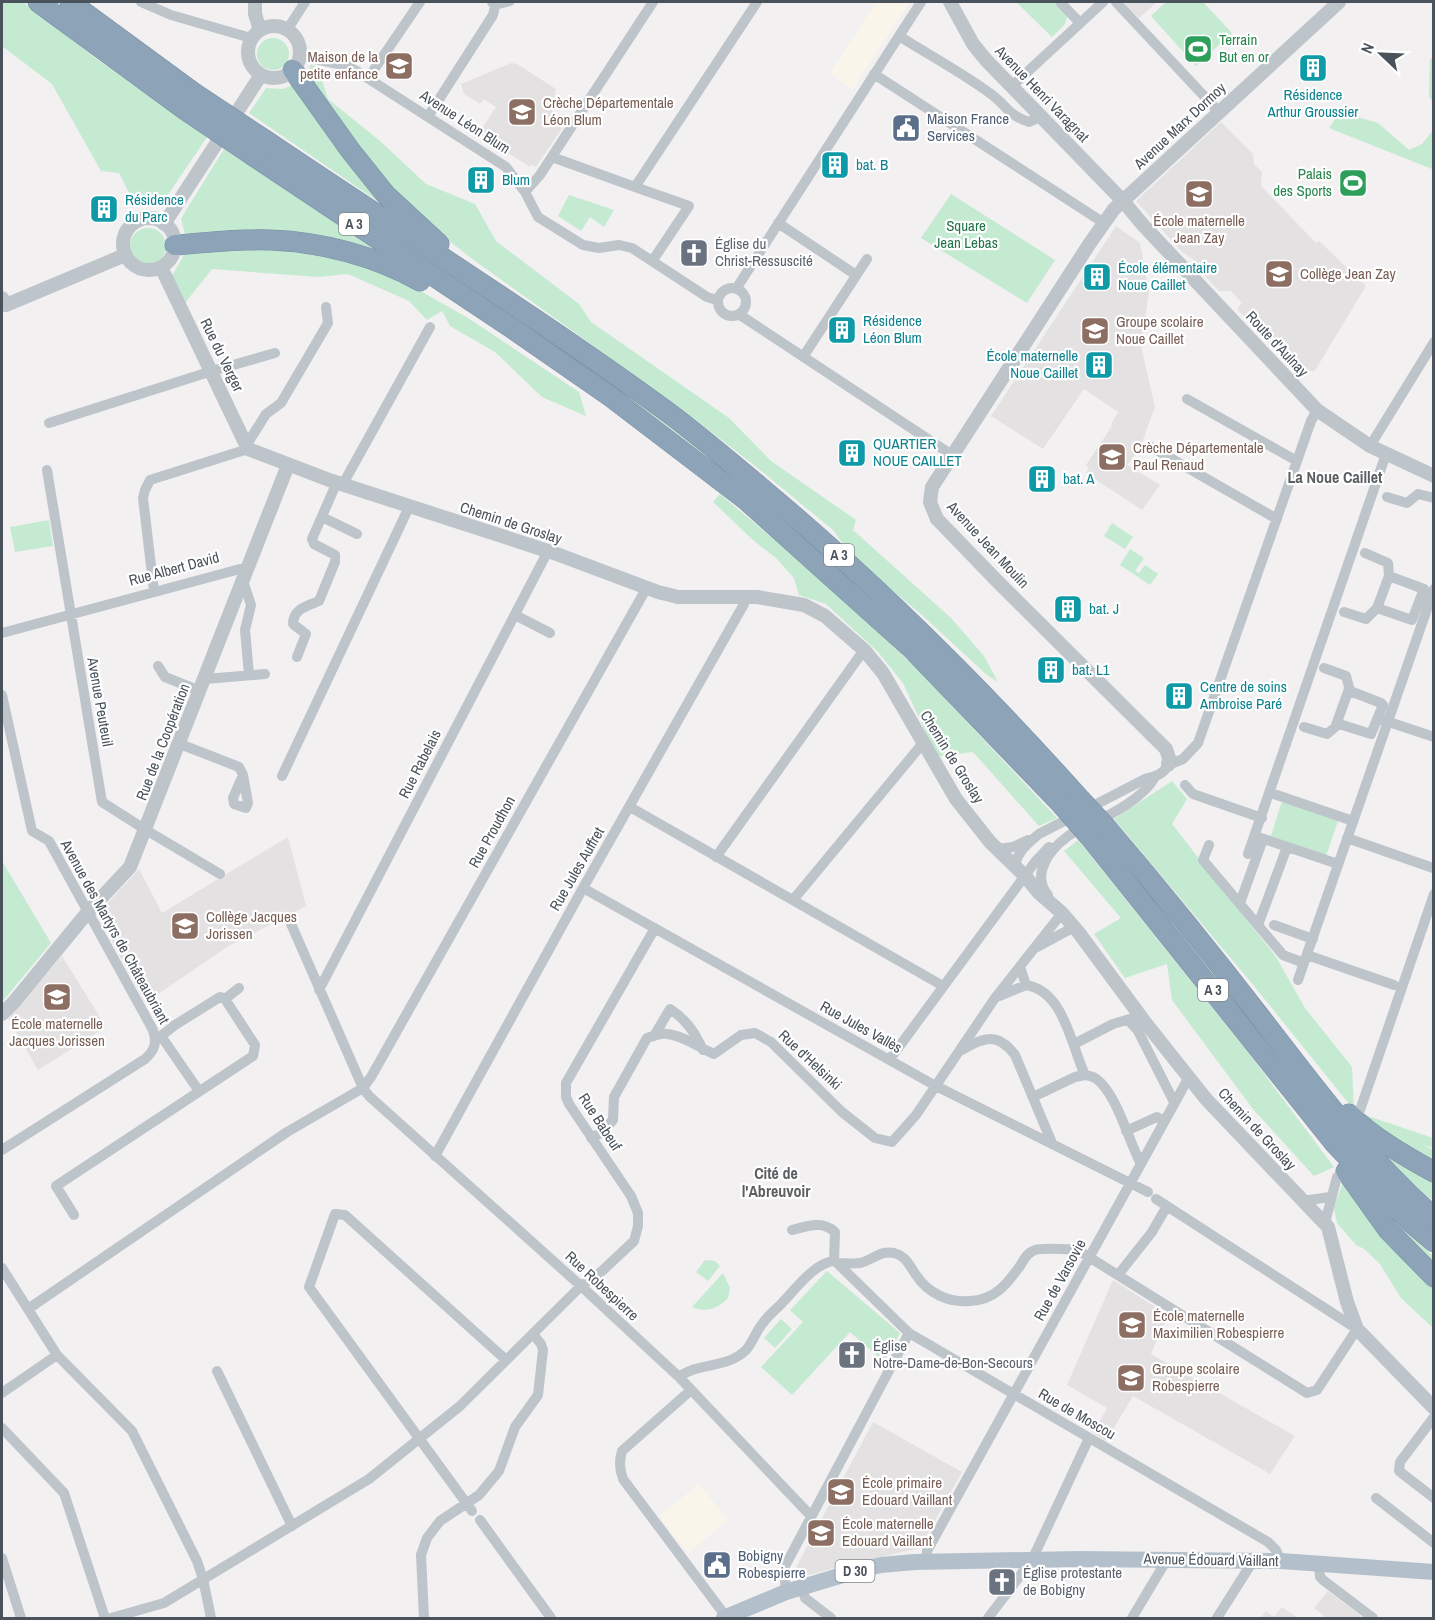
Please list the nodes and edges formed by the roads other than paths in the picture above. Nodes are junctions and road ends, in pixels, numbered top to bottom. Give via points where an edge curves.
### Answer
1 (38, 2) edge
2 (70, 2) edge
3 (141, 2) edge
4 (245, 2) edge
5 (305, 2) edge
6 (420, 2) edge
7 (510, 2) edge
8 (653, 2) edge
9 (757, 2) edge
10 (921, 2) edge
11 (950, 2) edge
12 (1060, 2) edge
13 (1104, 2) edge
14 (1116, 2) edge
15 (1339, 2) edge
16 (494, 4) edge
17 (255, 8) edge
18 (1080, 23) junction
19 (287, 30) junction
20 (256, 34) junction
21 (899, 36) junction
22 (296, 63) junction
23 (874, 74) junction
24 (261, 75) junction
25 (369, 77) junction
26 (1011, 87) junction
27 (189, 101) junction
28 (1219, 112) junction
29 (429, 115) junction
30 (1040, 117) junction
31 (260, 149) junction
32 (552, 157) junction
33 (635, 187) junction
34 (525, 192) junction
35 (1123, 201) junction
36 (778, 223) junction
37 (1104, 223) junction
38 (164, 224) junction
39 (175, 245) junction
40 (125, 255) junction
41 (867, 259) dead end
42 (653, 260) junction
43 (449, 262) junction
44 (161, 267) junction
45 (856, 275) junction
46 (736, 289) junction
47 (454, 290) junction
48 (717, 300) junction
49 (3, 303) edge
50 (326, 307) dead end
51 (740, 315) junction
52 (430, 327) dead end
53 (1434, 342) edge
54 (275, 353) dead end
55 (803, 357) junction
56 (212, 371) junction
57 (1187, 399) dead end
58 (1317, 410) junction
59 (49, 423) dead end
60 (1370, 446) junction
61 (1151, 447) dead end
62 (250, 449) junction
63 (1386, 454) junction
64 (952, 455) junction
65 (1297, 461) junction
66 (288, 465) junction
67 (47, 470) dead end
68 (1434, 476) edge
69 (340, 483) junction
70 (1387, 497) dead end
71 (1434, 498) edge
72 (409, 507) junction
73 (322, 517) junction
74 (1277, 519) junction
75 (357, 534) dead end
76 (548, 551) junction
77 (1365, 553) dead end
78 (245, 575) junction
79 (1389, 576) junction
80 (646, 589) junction
81 (1434, 589) edge
82 (154, 591) junction
83 (746, 598) junction
84 (1426, 607) edge
85 (1377, 608) junction
86 (1344, 612) dead end
87 (70, 615) junction
88 (514, 615) junction
89 (2, 633) edge
90 (550, 633) dead end
91 (864, 650) junction
92 (297, 657) dead end
93 (158, 666) dead end
94 (1324, 668) dead end
95 (265, 674) dead end
96 (249, 675) junction
97 (202, 685) junction
98 (1349, 689) junction
99 (2, 695) edge
100 (1383, 720) junction
101 (1336, 726) junction
102 (1304, 727) dead end
103 (1434, 738) edge
104 (923, 743) junction
105 (180, 744) junction
106 (1168, 765) junction
107 (243, 775) dead end
108 (282, 776) dead end
109 (1155, 777) junction
110 (1185, 785) dead end
111 (1271, 792) junction
112 (1071, 802) junction
113 (630, 807) junction
114 (1262, 818) junction
115 (1353, 821) junction
116 (146, 830) junction
117 (1097, 832) junction
118 (1039, 834) junction
119 (1067, 836) junction
120 (1259, 837) junction
121 (1347, 838) junction
122 (1209, 845) dead end
123 (1287, 847) junction
124 (997, 849) junction
125 (1248, 854) dead end
126 (716, 857) junction
127 (1338, 864) junction
128 (1433, 868) edge
129 (1020, 871) junction
130 (220, 874) dead end
131 (583, 888) junction
132 (1434, 894) edge
133 (793, 900) junction
134 (1240, 903) junction
135 (87, 913) junction
136 (1062, 913) junction
137 (288, 917) dead end
138 (1258, 925) junction
139 (1274, 925) dead end
140 (1074, 927) junction
141 (655, 928) junction
142 (1312, 939) junction
143 (1034, 948) junction
144 (1306, 959) junction
145 (1020, 968) junction
146 (1298, 980) dead end
147 (1026, 985) junction
148 (1394, 985) dead end
149 (943, 986) junction
150 (239, 988) dead end
151 (318, 990) junction
152 (995, 998) junction
153 (225, 999) junction
154 (2, 1014) edge
155 (983, 1016) junction
156 (1134, 1018) junction
157 (654, 1036) junction
158 (158, 1039) junction
159 (991, 1039) junction
160 (1074, 1044) junction
161 (703, 1050) junction
162 (956, 1054) junction
163 (890, 1059) junction
164 (1085, 1075) junction
165 (1189, 1077) junction
166 (934, 1085) junction
167 (363, 1088) junction
168 (199, 1091) junction
169 (1033, 1098) junction
170 (1174, 1102) junction
171 (1331, 1108) junction
172 (1359, 1113) dead end
173 (1164, 1120) junction
174 (1126, 1131) junction
175 (591, 1138) junction
176 (1052, 1143) junction
177 (1335, 1144) junction
178 (2, 1150) edge
179 (435, 1156) junction
180 (1141, 1164) junction
181 (1434, 1172) edge
182 (1337, 1177) dead end
183 (1131, 1182) junction
184 (1330, 1197) junction
185 (1302, 1201) junction
186 (1167, 1206) junction
187 (74, 1215) dead end
188 (1434, 1217) edge
189 (1328, 1227) junction
190 (792, 1230) dead end
191 (1434, 1242) edge
192 (1089, 1258) junction
193 (836, 1262) junction
194 (2, 1268) edge
195 (1118, 1275) junction
196 (1434, 1277) edge
197 (581, 1286) junction
198 (28, 1309) junction
199 (1357, 1329) junction
200 (909, 1333) junction
201 (533, 1334) junction
202 (57, 1355) junction
203 (505, 1359) junction
204 (217, 1371) dead end
205 (679, 1377) junction
206 (691, 1390) junction
207 (2, 1393) edge
208 (1012, 1394) junction
209 (1434, 1408) edge
210 (1434, 1418) edge
211 (2, 1428) edge
212 (1089, 1438) junction
213 (420, 1440) junction
214 (1376, 1498) dead end
215 (1434, 1498) edge
216 (469, 1507) junction
217 (811, 1516) junction
218 (480, 1520) dead end
219 (292, 1526) junction
220 (1434, 1543) edge
221 (2, 1558) edge
222 (1032, 1560) junction
223 (1166, 1561) junction
224 (1253, 1561) junction
225 (1281, 1561) junction
226 (926, 1562) junction
227 (1319, 1563) junction
228 (1428, 1569) edge
229 (203, 1579) junction
230 (794, 1590) junction
231 (21, 1618) edge
232 (105, 1618) edge
233 (111, 1618) edge
234 (211, 1618) edge
235 (424, 1618) edge
236 (551, 1618) edge
237 (726, 1618) edge
238 (831, 1618) edge
239 (988, 1618) edge
240 (1132, 1618) edge
241 (1217, 1618) edge
242 (1373, 1618) edge

1 - 27 highway, A 3
2 - 27 highway, A 3
3 - 20 street via 171,15
4 - 17 street
5 - 19 street
6 - 25 street
7 - 16 street
8 - 32 street
9 - 33 street
10 - 21 street
11 - 26 street, Avenue Henri Varagnat via 973,45
12 - 18 street
13 - 18 street
14 - 28 street
15 - 28 street, Avenue Marx Dormoy
16 - 29 street via 493,15
17 - 20 street
18 - 26 street
19 - 20 street via 275,26
19 - 22 street via 298,42
20 - 24 street via 248,46 250,63
21 - 23 street
21 - 30 street via 993,95 1022,120 1029,122
22 - 24 street via 278,78
22 - 25 street, Avenue Léon Blum via 348,66
22 - 43 highway via 350,150 386,195 440,244
23 - 36 street
23 - 37 street
24 - 38 street
25 - 29 street, Avenue Léon Blum
26 - 30 street, Avenue Henri Varagnat
27 - 31 highway, A 3, bridge
28 - 35 street, Avenue Marx Dormoy
29 - 34 street, Avenue Léon Blum via 506,166
30 - 35 street, Avenue Henri Varagnat
31 - 43 highway, A 3
31 - 47 highway, A 3
32 - 33 street
32 - 34 street
33 - 42 street via 689,206
34 - 42 street, Avenue Léon Blum via 538,217 583,245 619,245
35 - 37 street, Avenue Jean Moulin
35 - 58 street, Route d'Aulnay
36 - 45 street
36 - 46 street
37 - 64 street, Avenue Jean Moulin
38 - 39 street
38 - 40 street via 148,217 135,223 125,233
39 - 44 street via 173,255
39 - 47 highway via 247,240 311,244 344,251 402,271 426,284
40 - 44 street via 138,267
40 - 49 street
41 - 45 street
42 - 48 street, Avenue Léon Blum
43 - 112 highway, A 3 via 673,416 800,520 909,620 1016,728
44 - 56 street, Rue du Verger
45 - 55 street
46 - 48 street via 722,291
46 - 51 street via 744,294 746,303
47 - 112 highway, A 3 via 611,397 746,500 912,649
48 - 51 street, Avenue Léon Blum via 722,313
50 - 62 street via 328,323 281,404 266,414
51 - 55 street, Avenue Léon Blum
52 - 69 street
53 - 60 street
54 - 56 street
55 - 64 street, Avenue Léon Blum
56 - 59 street
56 - 62 street, Rue du Verger
57 - 65 street
58 - 60 street, Route d'Aulnay
58 - 65 street
60 - 63 street, Route d'Aulnay
61 - 74 street
62 - 66 street, Chemin de Groslay
62 - 82 street via 150,480 143,498
63 - 68 street, Route d'Aulnay
63 - 111 street
64 - 106 street, Avenue Jean Moulin via 932,487 930,502 937,519 1166,749
65 - 74 street
66 - 69 street, Chemin de Groslay
66 - 78 street
67 - 87 street, Avenue Peuteuil
69 - 72 street, Chemin de Groslay
69 - 73 street
70 - 71 street via 1407,503 1420,494
72 - 76 street, Chemin de Groslay
72 - 108 street
73 - 75 street
73 - 92 street via 312,538 314,544 335,555 335,562 319,601 297,611 293,617 293,624 306,634
74 - 106 street via 1200,740 1183,759
76 - 80 street, Chemin de Groslay
76 - 88 street, Rue Rabelais
77 - 79 street via 1388,563
78 - 82 street, Rue Albert David via 240,568
78 - 96 street via 250,605 245,630
78 - 97 street, Rue de la Coopération
79 - 84 street via 1424,589
79 - 85 street
80 - 83 street, Chemin de Groslay via 678,597
80 - 167 street, Rue Proudhon
81 - 84 street
82 - 87 street, Rue Albert David
83 - 91 street, Chemin de Groslay via 793,603 816,610
83 - 113 street, Rue Jules Auffret
84 - 85 street via 1412,620
84 - 100 street
85 - 86 street via 1366,619
87 - 89 street, Rue Albert David
87 - 116 street, Avenue Peuteuil via 102,802
88 - 90 street
88 - 151 street, Rue Rabelais
91 - 104 street, Chemin de Groslay via 883,673
91 - 126 street
93 - 97 street via 165,677
94 - 98 street via 1346,676
95 - 96 street
96 - 97 street
97 - 105 street, Rue de la Coopération
98 - 100 street via 1381,703
98 - 101 street
99 - 135 street, Avenue des Martyrs de Châteaubriant via 32,831 49,841
100 - 101 street via 1371,734
100 - 103 street
100 - 115 street
101 - 102 street via 1327,734
104 - 124 street, Chemin de Groslay via 956,800
104 - 133 street
105 - 107 street via 236,765
105 - 116 street, Rue de la Coopération
106 - 109 street
109 - 118 street
109 - 119 street via 1150,787 1118,810
110 - 114 street via 1193,794
111 - 114 street
111 - 115 street
112 - 117 highway, A 3, bridge
113 - 126 street
113 - 131 street, Rue Jules Auffret
114 - 120 street
115 - 121 street
116 - 130 street, Avenue Peuteuil
116 - 135 street, Rue de la Coopération via 130,867
117 - 171 highway, A 3 via 1163,893
117 - 177 highway, A 3
118 - 124 street via 1013,847
118 - 129 street via 1017,855
119 - 129 street
119 - 136 street via 1048,857 1040,878 1043,889
120 - 123 street
120 - 125 street
120 - 134 street
121 - 127 street
121 - 128 street
122 - 134 street via 1203,860
123 - 127 street
123 - 138 street
124 - 129 street, Chemin de Groslay
126 - 133 street
127 - 142 street
129 - 136 street, Chemin de Groslay
129 - 149 street
131 - 141 street, Rue Jules Vallès
131 - 179 street, Rue Jules Auffret
132 - 172 street
133 - 149 street
134 - 138 street
135 - 154 street, Rue de la Coopération
135 - 158 street, Avenue des Martyrs de Châteaubriant
136 - 140 street, Chemin de Groslay
136 - 143 street
137 - 151 street
138 - 144 street via 1283,955
139 - 142 street
140 - 143 street
140 - 156 street, Chemin de Groslay
141 - 163 street, Rue Jules Vallès
141 - 175 street, Rue Babeuf via 566,1083 569,1104
142 - 144 street
143 - 145 street
144 - 146 street
144 - 148 street
145 - 147 street
145 - 152 street
147 - 152 street
147 - 160 street via 1034,986 1053,1000
149 - 163 street
150 - 153 street
151 - 167 street
152 - 155 street
153 - 158 street via 220,997
153 - 168 street via 255,1045 254,1056
155 - 159 street
155 - 162 street
156 - 160 street
156 - 165 street, Chemin de Groslay
156 - 170 street
157 - 161 street via 676,1036
157 - 161 street via 670,1009 694,1032
157 - 175 street via 647,1038 614,1097 613,1120
158 - 168 street
158 - 178 street, Avenue des Martyrs de Châteaubriant via 145,1059
159 - 162 street via 984,1038
159 - 169 street via 1004,1044 1015,1055
160 - 164 street
161 - 166 street, Rue d'Helsinki via 714,1054 741,1035 756,1033 771,1042 842,1112 875,1138 892,1142 916,1115
162 - 166 street
163 - 166 street, Rue Jules Vallès
164 - 169 street
164 - 174 street via 1103,1084
165 - 170 street, Rue de Varsovie
165 - 185 street, Chemin de Groslay
166 - 176 street, Rue Jules Vallès
167 - 179 street, Rue Robespierre
167 - 198 street via 286,1132
168 - 187 street via 56,1186
169 - 176 street
170 - 173 street, Rue de Varsovie
171 - 181 highway via 1347,1112 1370,1134
171 - 188 highway, A 3 via 1402,1189
173 - 174 street via 1157,1117
173 - 180 street, Rue de Varsovie
174 - 180 street
175 - 197 street, Rue Babeuf via 631,1196 638,1226 634,1241
176 - 183 street, Rue Jules Vallès
177 - 191 highway, A 3
177 - 196 highway via 1337,1159 1388,1230
179 - 197 street, Rue Robespierre
180 - 183 street, Rue de Varsovie
182 - 184 street
183 - 186 street, Rue Jules Vallès
183 - 192 street, Rue de Varsovie
184 - 185 street
184 - 189 street
185 - 189 street, Chemin de Groslay
186 - 195 street
186 - 199 street, Rue Jules Vallès
189 - 199 street
190 - 193 street via 821,1224 832,1229
192 - 193 street via 1076,1249 1036,1249 999,1292 971,1302 934,1294 906,1259 896,1254 883,1252 858,1263
192 - 195 street
192 - 208 street, Rue de Varsovie
193 - 200 street, Rue de Moscou
193 - 205 street via 826,1262 797,1285 764,1321 746,1350 734,1359
194 - 198 street
195 - 199 street via 1307,1393 1317,1390
197 - 201 street, Rue Babeuf
197 - 205 street, Rue Robespierre
198 - 202 street
199 - 209 street
200 - 208 street, Rue de Moscou
200 - 217 street
201 - 203 street, Rue Babeuf
201 - 216 street via 543,1350 538,1395 515,1427 499,1471
202 - 207 street
202 - 229 street via 132,1431
203 - 213 street, Rue Babeuf
203 - 213 street via 345,1215 335,1214 309,1287
204 - 219 street
205 - 206 street, Rue Robespierre
206 - 217 street, Rue Robespierre
206 - 237 street via 622,1451 620,1471
208 - 212 street, Rue de Moscou
208 - 226 street, Rue de Varsovie via 927,1551
210 - 215 street via 1399,1467
211 - 232 street via 64,1493
212 - 222 street
212 - 225 street, Rue de Moscou via 1268,1542
213 - 216 street
213 - 219 street, Rue Babeuf via 376,1474
214 - 220 street
216 - 235 street via 440,1521 423,1548
217 - 230 street via 784,1568
218 - 236 street
219 - 229 street, Rue Babeuf
221 - 231 street
222 - 223 main road, Avenue Édouard Vaillant / D 30
222 - 226 main road, Avenue Édouard Vaillant / D 30
222 - 239 street
223 - 224 main road, Avenue Édouard Vaillant / D 30
223 - 240 street
224 - 225 main road, Avenue Édouard Vaillant / D 30
224 - 241 street
225 - 227 main road, Avenue Édouard Vaillant / D 30
226 - 230 main road, Avenue Édouard Vaillant / D 30 via 856,1571
227 - 228 main road, Avenue Édouard Vaillant / D 30
227 - 242 street via 1320,1577
229 - 233 street, Rue Babeuf via 164,1603
229 - 234 street
230 - 237 main road, Avenue Édouard Vaillant / D 30
230 - 238 street

